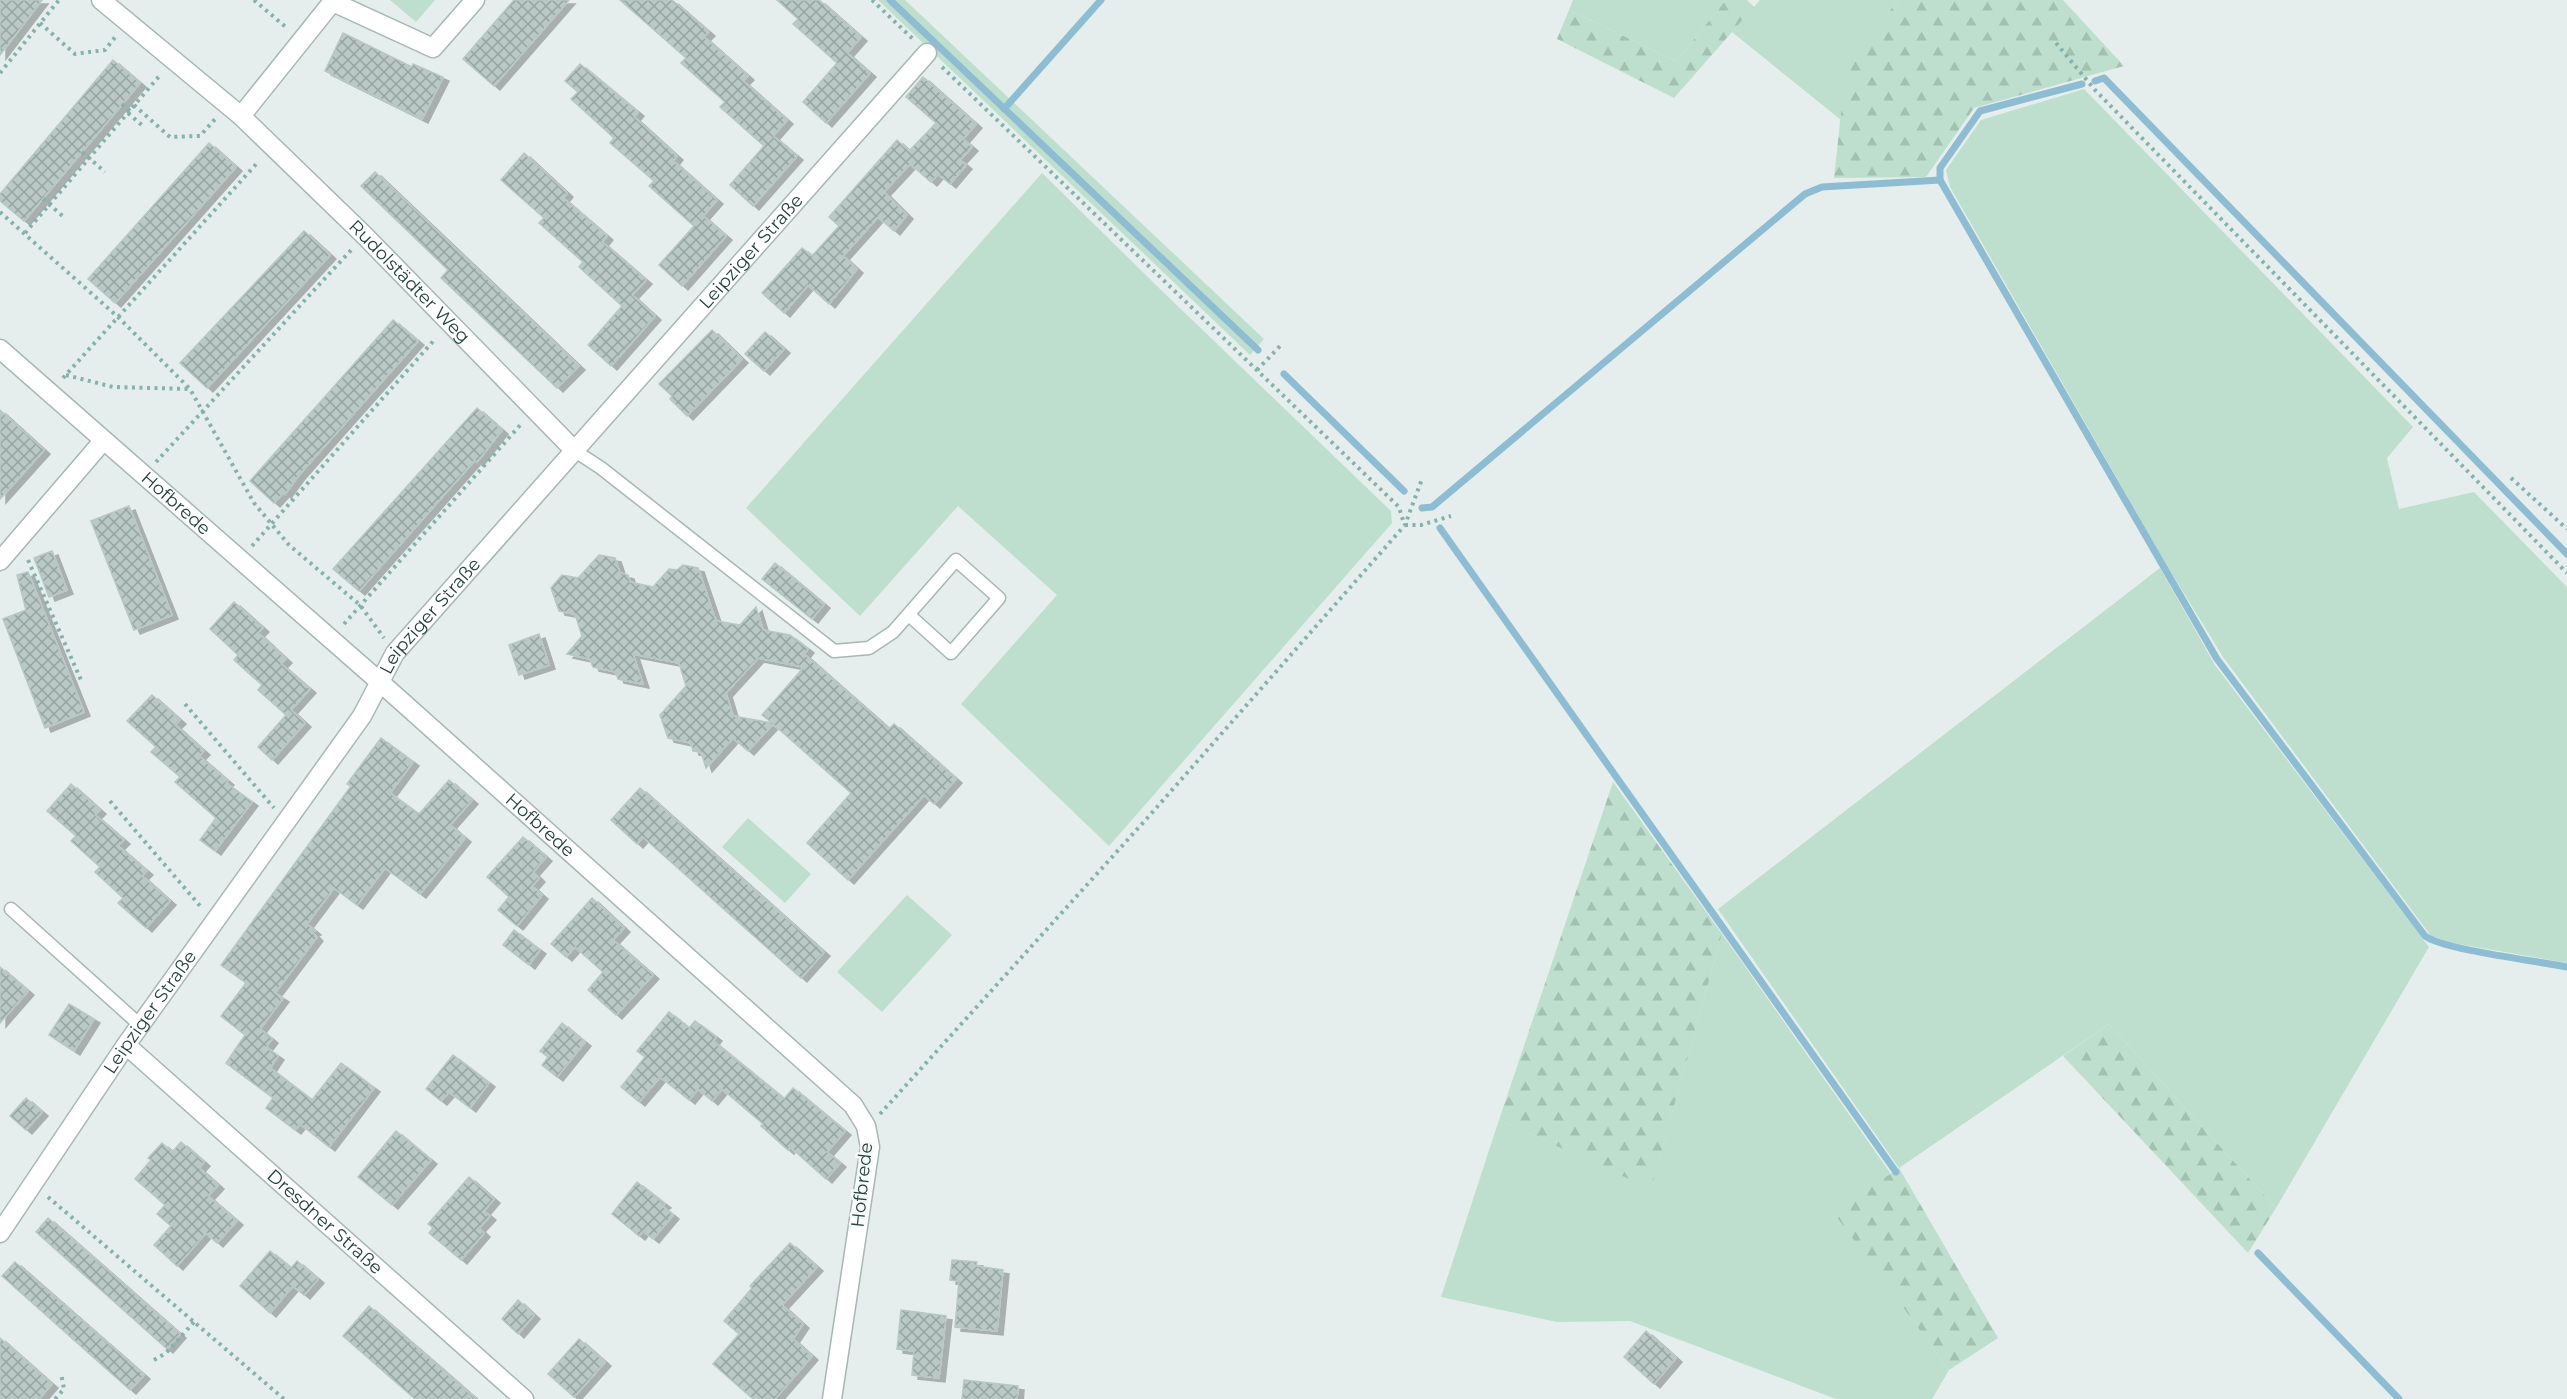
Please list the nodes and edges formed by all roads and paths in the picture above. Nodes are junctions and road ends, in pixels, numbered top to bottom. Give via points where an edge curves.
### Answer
1 (59, 0) edge
2 (101, 0) edge
3 (254, 0) edge
4 (475, 0) edge
5 (872, 0) edge
6 (333, 1) edge
7 (127, 22) junction
8 (40, 23) junction
9 (301, 41) junction
10 (2056, 43) dead end
11 (927, 53) junction
12 (173, 60) junction
13 (0, 73) edge
14 (122, 104) dead end
15 (134, 105) junction
16 (234, 111) junction
17 (129, 112) junction
18 (144, 127) dead end
19 (272, 147) junction
20 (82, 152) dead end
21 (89, 158) junction
22 (105, 172) dead end
23 (43, 199) dead end
24 (50, 205) junction
25 (0, 212) edge
26 (65, 218) dead end
27 (26, 233) junction
28 (364, 235) junction
29 (119, 318) junction
30 (450, 322) junction
31 (1282, 344) dead end
32 (0, 349) edge
33 (1257, 370) junction
34 (66, 375) junction
35 (190, 390) junction
36 (49, 394) junction
37 (535, 410) junction
38 (202, 413) junction
39 (103, 441) junction
40 (574, 451) junction
41 (159, 458) dead end
42 (2511, 478) dead end
43 (1422, 479) dead end
44 (1450, 516) dead end
45 (272, 524) junction
46 (1405, 525) junction
47 (2567, 529) edge
48 (255, 543) dead end
49 (13, 546) junction
50 (0, 561) edge
51 (2567, 573) edge
52 (360, 605) junction
53 (909, 615) junction
54 (346, 622) dead end
55 (395, 653) junction
56 (81, 680) dead end
57 (381, 683) junction
58 (185, 704) dead end
59 (110, 801) dead end
60 (288, 819) junction
61 (10, 909) dead end
62 (216, 919) junction
63 (140, 1025) junction
64 (126, 1045) junction
65 (866, 1126) junction
66 (31, 1185) junction
67 (0, 1233) edge
68 (195, 1321) junction
69 (154, 1360) dead end
70 (61, 1373) dead end
71 (55, 1399) edge
72 (284, 1399) edge
73 (524, 1399) edge
74 (832, 1399) edge

1 - 8 path
2 - 7 street, Rudolstädter Weg
3 - 9 path
4 - 6 street via 434,48
5 - 11 path
6 - 9 street
7 - 8 path via 105,50 75,54
7 - 12 street, Rudolstädter Weg
8 - 13 path
9 - 16 street
10 - 51 path via 2095,90
11 - 33 path
11 - 40 street, Leipziger Straße
12 - 15 path
12 - 16 street, Rudolstädter Weg
14 - 17 path
15 - 16 path via 170,137 200,136
15 - 17 path
16 - 19 street, Rudolstädter Weg
17 - 18 path
17 - 21 path
19 - 28 street, Rudolstädter Weg
19 - 29 path
20 - 21 path
21 - 22 path
21 - 24 path
23 - 24 path
24 - 26 path
24 - 27 path
25 - 27 path
27 - 29 path
28 - 30 street, Rudolstädter Weg
28 - 38 path
29 - 34 path
29 - 35 path
30 - 37 street, Rudolstädter Weg
30 - 45 path
31 - 33 path
32 - 36 street, Hofbrede
33 - 46 path via 1399,507
34 - 35 path via 113,387
34 - 36 path
35 - 38 path
36 - 39 street, Hofbrede
37 - 40 street, Rudolstädter Weg
37 - 52 path
38 - 41 path
38 - 45 path via 254,503
39 - 49 street
39 - 57 street, Hofbrede
40 - 53 lane via 834,651 869,648
40 - 55 street, Leipziger Straße
42 - 47 path
43 - 46 path
44 - 46 path via 1421,525
45 - 48 path
45 - 52 path via 289,545
46 - 65 path via 1126,841
49 - 50 street
49 - 56 path via 28,560
52 - 54 path
52 - 55 path
53 - 53 lane via 951,653 999,598 956,560
55 - 57 street, Leipziger Straße
57 - 60 street, Leipziger Straße
57 - 65 street, Hofbrede via 853,1105
58 - 60 path
59 - 62 path via 197,903
60 - 62 street, Leipziger Straße
61 - 63 lane
62 - 63 street, Leipziger Straße
63 - 64 street, Leipziger Straße
64 - 66 street, Leipziger Straße
64 - 73 street, Dresdner Straße
65 - 74 street, Hofbrede via 870,1147
66 - 67 street, Leipziger Straße
66 - 68 path
68 - 69 path via 166,1353
68 - 72 path
70 - 71 path via 64,1389

